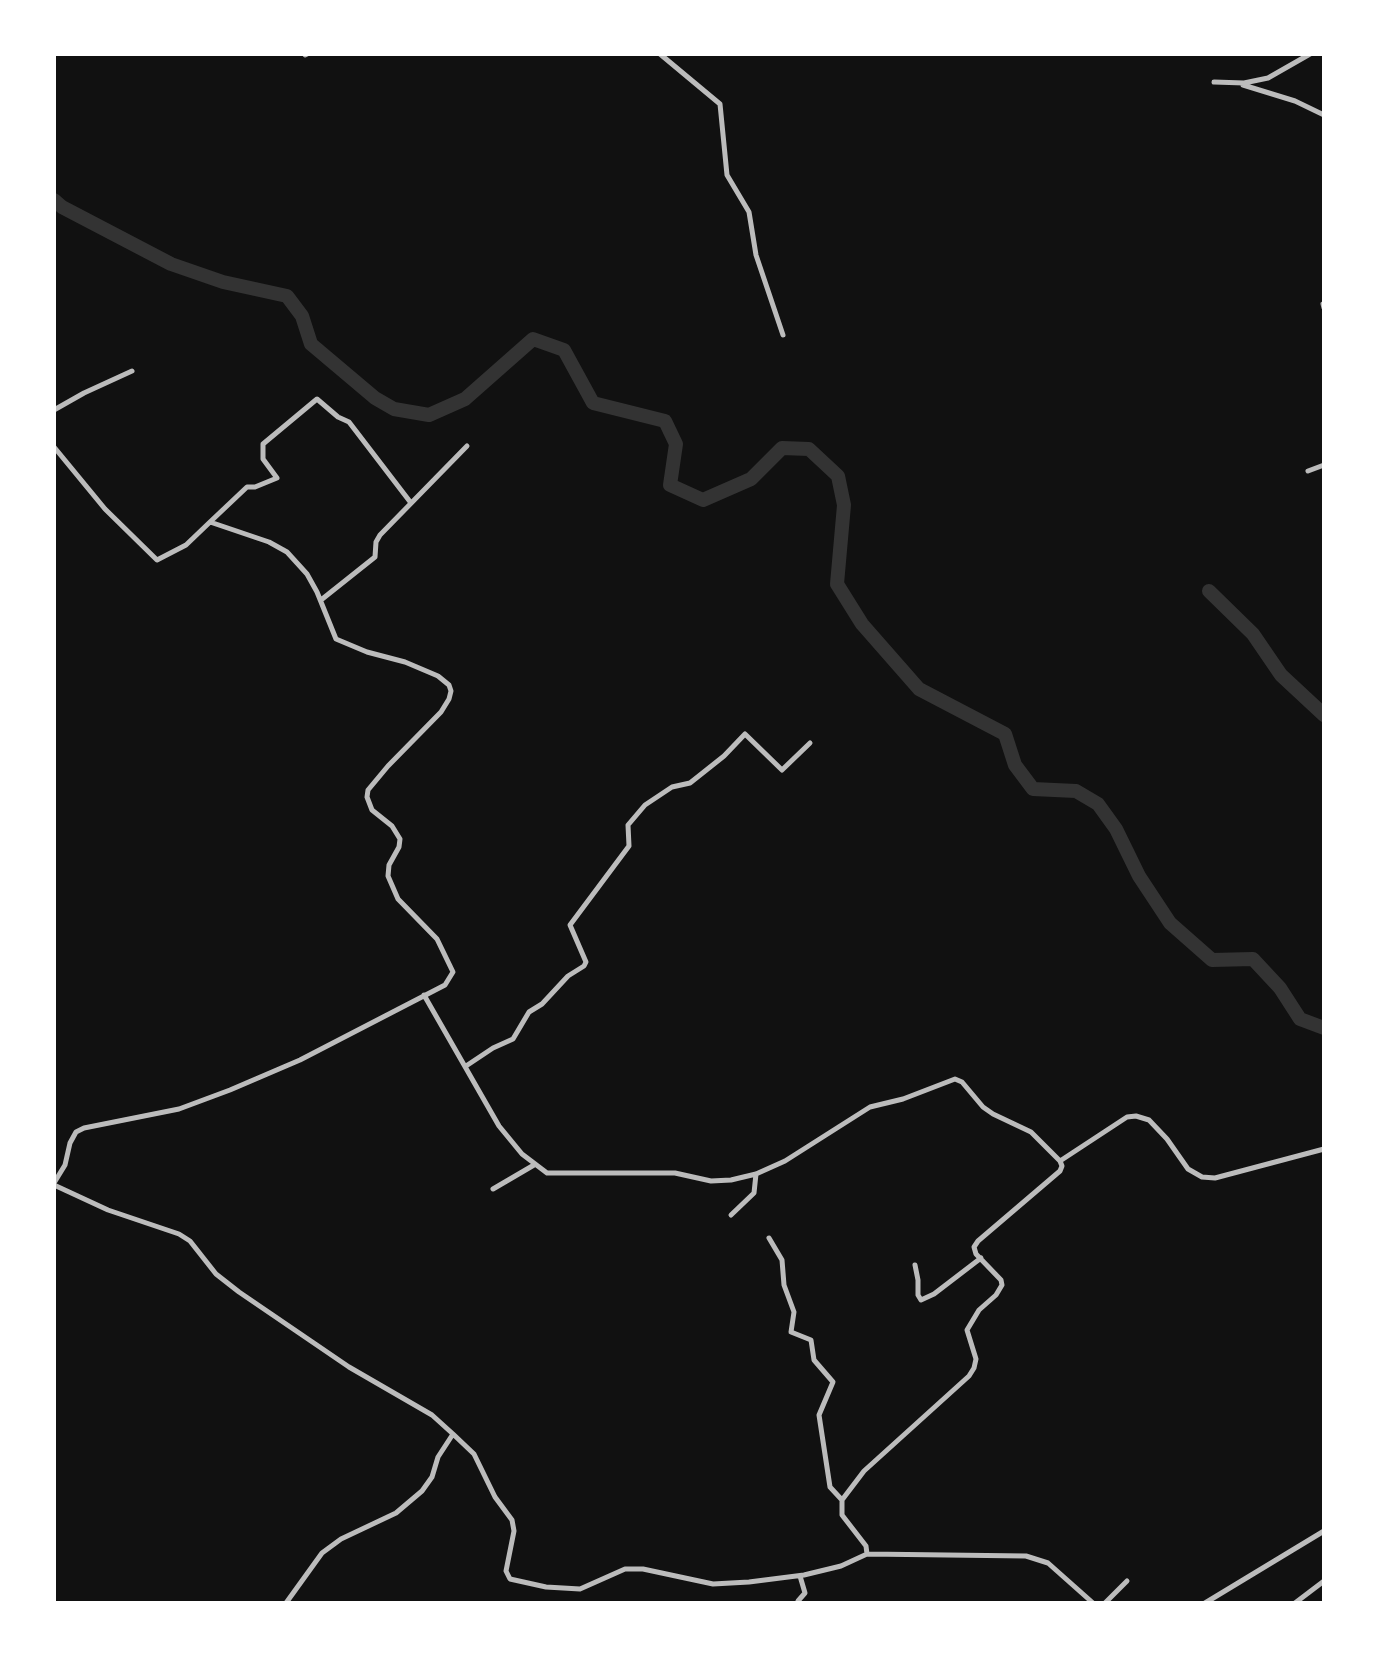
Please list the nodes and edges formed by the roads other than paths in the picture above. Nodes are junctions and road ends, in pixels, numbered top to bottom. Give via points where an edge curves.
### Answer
1 (660, 54) edge
2 (1310, 54) edge
3 (1214, 82) dead end
4 (1232, 83) junction
5 (1324, 115) edge
6 (783, 335) dead end
7 (132, 371) dead end
8 (54, 410) edge
9 (467, 446) dead end
10 (54, 447) edge
11 (1324, 465) edge
12 (1308, 471) dead end
13 (411, 503) junction
14 (210, 522) junction
15 (321, 600) junction
16 (810, 743) dead end
17 (424, 995) junction
18 (466, 1066) junction
19 (1324, 1149) edge
20 (1060, 1161) junction
21 (534, 1165) junction
22 (756, 1174) junction
23 (55, 1182) edge
24 (493, 1189) dead end
25 (731, 1215) dead end
26 (769, 1238) dead end
27 (981, 1258) junction
28 (915, 1265) dead end
29 (453, 1434) junction
30 (842, 1500) junction
31 (1324, 1531) edge
32 (867, 1554) junction
33 (800, 1576) junction
34 (1127, 1581) dead end
35 (1324, 1581) edge
36 (798, 1601) edge
37 (286, 1603) edge
38 (1093, 1603) edge
39 (1105, 1603) edge
40 (1205, 1603) edge
41 (1295, 1603) edge

1 - 6 street via 720,104 727,175 749,212 756,255
2 - 4 street via 1268,78
3 - 4 street
4 - 5 street
7 - 8 street
9 - 13 street
10 - 14 street via 105,509 157,560 186,545
11 - 12 street
13 - 14 street via 349,422 317,399 263,444 263,459 277,478 247,487
13 - 15 street via 377,539 375,557
14 - 15 street via 287,552
15 - 17 street via 336,639 438,676 451,691 441,712 388,766 367,797 372,810 400,839 388,876 398,899 437,939 452,969 445,985
16 - 18 street via 781,770 746,734 690,783 672,787 645,805 628,825 629,846 570,925 584,966 529,1012 513,1039
17 - 18 street
17 - 23 street via 230,1090 179,1109 76,1132
18 - 21 street via 499,1126
19 - 20 street via 1202,1177 1188,1169 1149,1120 1136,1116
20 - 22 street via 1031,1132 993,1114 959,1080 950,1079 926,1092 870,1107 810,1147
20 - 27 street via 1060,1171 978,1241 974,1252
21 - 22 street via 547,1173 675,1173 711,1181
21 - 24 street
22 - 25 street via 755,1193
23 - 29 street via 108,1210 179,1234 239,1292 349,1367 432,1415
26 - 30 street via 782,1260 794,1312 791,1332 811,1340 814,1360 833,1382 819,1415 830,1487
27 - 28 street via 921,1300
27 - 30 street via 1002,1285 967,1330 974,1368 864,1471
29 - 33 street via 474,1454 512,1520 506,1571 514,1580 580,1589 625,1569 713,1584
29 - 37 street via 422,1491 396,1513 322,1553
30 - 32 street via 842,1515
31 - 40 street
32 - 33 street
32 - 38 street via 1026,1556 1048,1563
33 - 36 street via 805,1593
34 - 39 street
35 - 41 street

